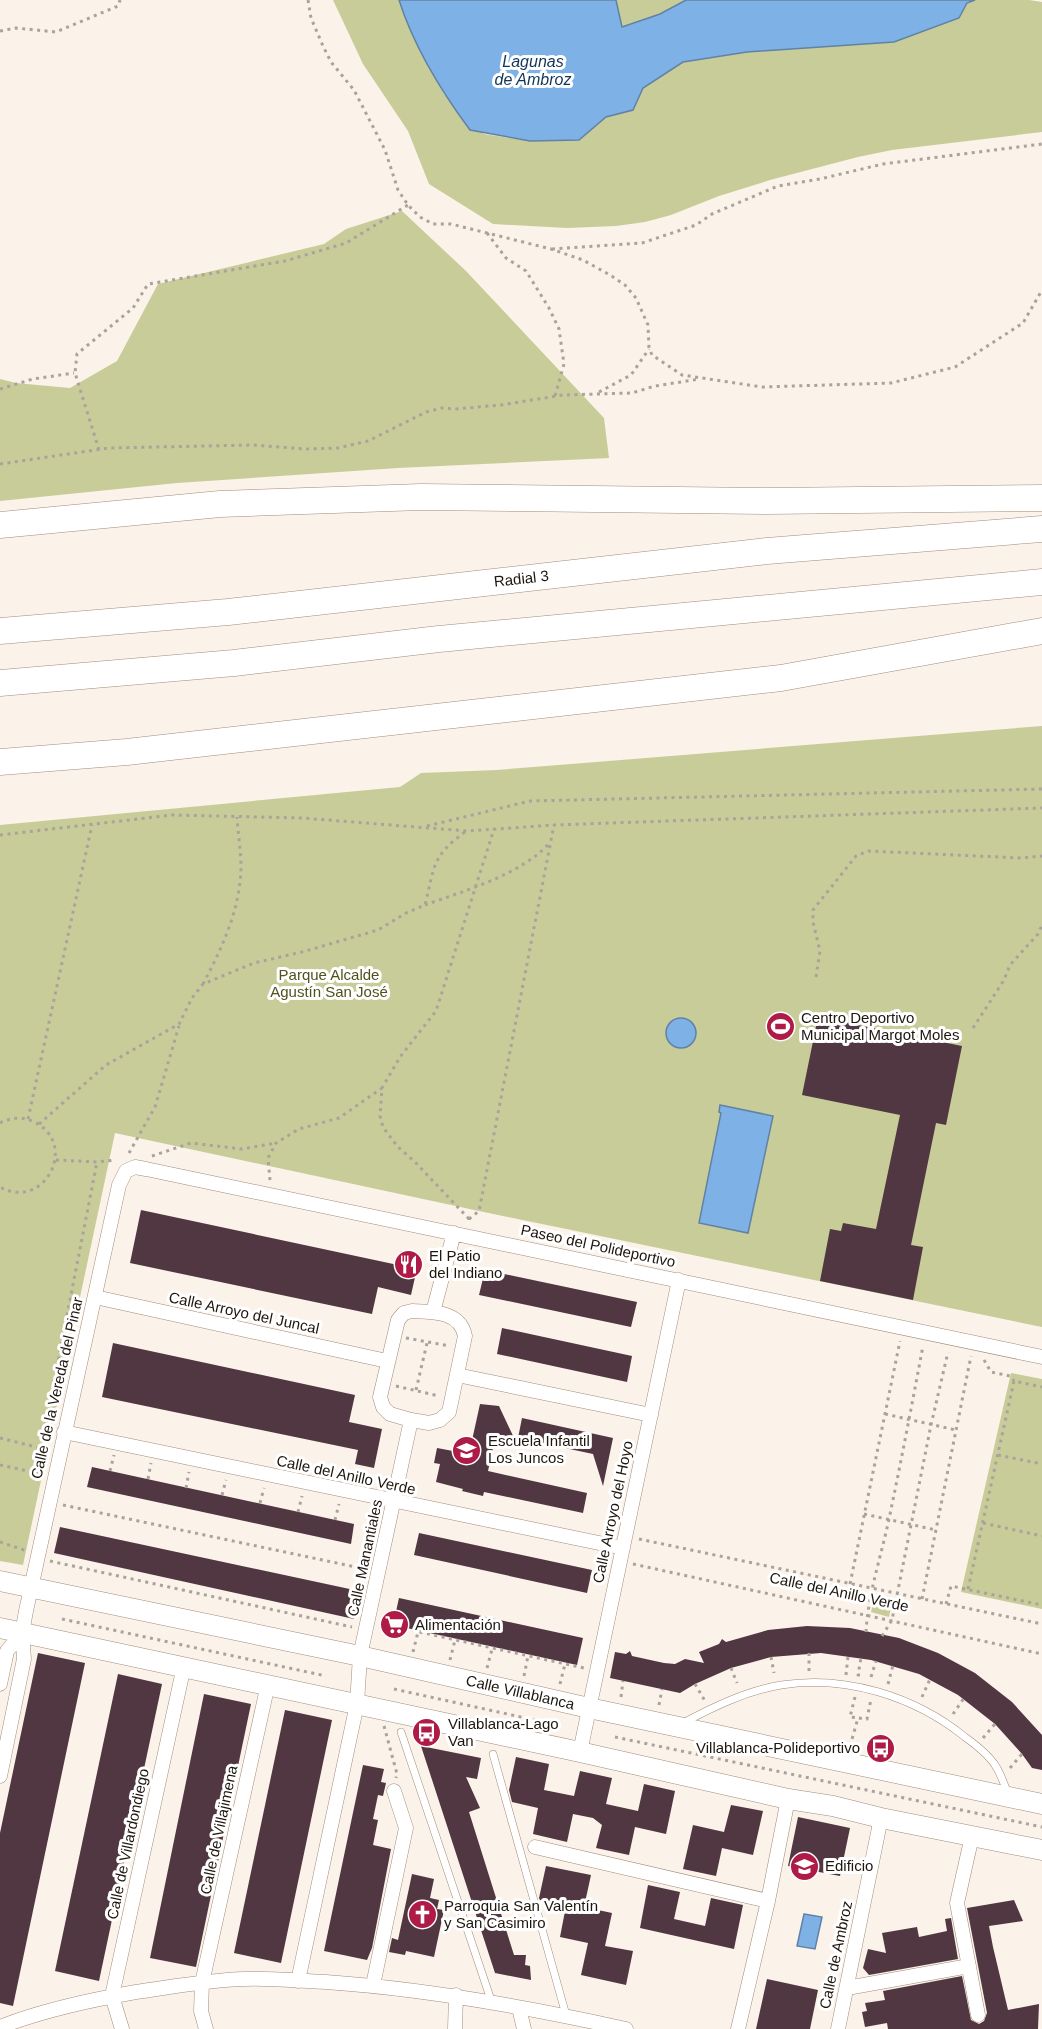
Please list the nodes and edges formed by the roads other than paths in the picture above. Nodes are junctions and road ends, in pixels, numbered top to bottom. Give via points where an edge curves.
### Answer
1 (1042, 498) edge
2 (0, 525) edge
3 (1042, 529) edge
4 (1042, 582) edge
5 (0, 631) edge
6 (1042, 631) edge
7 (0, 683) edge
8 (0, 762) edge
9 (148, 1163) joint
10 (454, 1233) junction
11 (679, 1280) junction
12 (95, 1297) junction
13 (433, 1312) junction
14 (1042, 1357) edge
15 (387, 1361) junction
16 (457, 1375) junction
17 (651, 1415) junction
18 (411, 1420) junction
19 (64, 1432) junction
20 (394, 1502) junction
21 (623, 1548) junction
22 (0, 1581) edge
23 (31, 1588) junction
24 (0, 1628) edge
25 (22, 1633) junction
26 (360, 1656) junction
27 (184, 1666) junction
28 (0, 1684) edge
29 (268, 1684) junction
30 (357, 1704) junction
31 (589, 1708) junction
32 (676, 1726) junction
33 (401, 1732) dead end
34 (580, 1752) junction
35 (493, 1754) dead end
36 (0, 1776) edge
37 (394, 1791) road end
38 (1009, 1797) junction
39 (788, 1799) junction
40 (1042, 1804) edge
41 (881, 1818) junction
42 (972, 1836) junction
43 (536, 1847) dead end
44 (1042, 1850) edge
45 (768, 1901) junction
46 (969, 1966) junction
47 (298, 1981) junction
48 (202, 1983) junction
49 (374, 1985) junction
50 (847, 1988) junction
51 (456, 1995) junction
52 (112, 1996) junction
53 (492, 2003) junction
54 (519, 2008) junction
55 (566, 2015) junction
56 (978, 2015) dead end
57 (0, 2021) edge
58 (16, 2025) edge
59 (0, 2027) edge
60 (122, 2029) edge
61 (206, 2029) edge
62 (455, 2029) edge
63 (524, 2029) edge
64 (626, 2029) edge
65 (738, 2029) edge
66 (838, 2029) edge

1 - 2 highway via 767,501 409,497 220,504
3 - 5 highway, Radial 3 via 767,551 228,612
4 - 7 highway
6 - 8 highway via 781,678 127,752
9 - 10 street, Paseo del Polideportivo
9 - 12 street, Calle de la Vereda del Pinar via 126,1171 119,1185
10 - 11 street, Paseo del Polideportivo
10 - 13 street
11 - 14 street, Paseo del Polideportivo
11 - 17 street, Calle Arroyo del Hoyo
12 - 15 street, Calle Arroyo del Juncal
12 - 19 street, Calle de la Vereda del Pinar
13 - 15 street via 404,1313 398,1320
13 - 16 street via 458,1319 463,1327 465,1336
15 - 18 street via 380,1397 383,1407 390,1414
16 - 17 street
16 - 18 street via 449,1412 429,1423
17 - 21 street, Calle Arroyo del Hoyo
18 - 20 street, Calle Manantiales
19 - 20 street, Calle del Anillo Verde
19 - 23 street, Calle de la Vereda del Pinar
20 - 21 street, Calle del Anillo Verde
20 - 26 street, Calle Manantiales
21 - 31 street, Calle Arroyo del Hoyo
22 - 23 main road, Calle Villablanca
23 - 25 street, Calle de la Vereda del Pinar
23 - 26 main road, Calle Villablanca
24 - 25 main road
25 - 27 main road
25 - 28 street via 7,1652
25 - 36 street via 24,1659
26 - 30 street, Calle Manantiales
26 - 31 main road, Calle Villablanca
27 - 29 main road
27 - 52 street, Calle de Villardondiego
29 - 30 main road
29 - 48 street, Calle de Villajimena
30 - 34 main road
30 - 47 street
31 - 32 main road, Calle Villablanca
31 - 34 street, Calle Arroyo del Hoyo
32 - 38 main road, Calle Villablanca
32 - 38 lane via 742,1696 793,1684 865,1688 918,1706 947,1723 994,1763
33 - 53 lane
34 - 39 main road
35 - 55 lane
37 - 49 street via 406,1828
38 - 40 main road, Calle Villablanca
39 - 41 main road
39 - 45 street
41 - 42 main road
41 - 50 street, Calle de Ambroz
42 - 44 main road
42 - 46 street via 957,1903
43 - 45 street
45 - 65 street
46 - 50 street
46 - 56 street
47 - 48 street via 244,1979
47 - 49 street
48 - 52 street
48 - 61 street, Calle de Villajimena via 201,2011
49 - 51 street
50 - 66 street, Calle de Ambroz
51 - 53 street
51 - 62 street
52 - 58 street
52 - 60 street, Calle de Villardondiego
53 - 54 street
54 - 55 street
54 - 63 street
55 - 64 street
57 - 58 street
58 - 59 street

